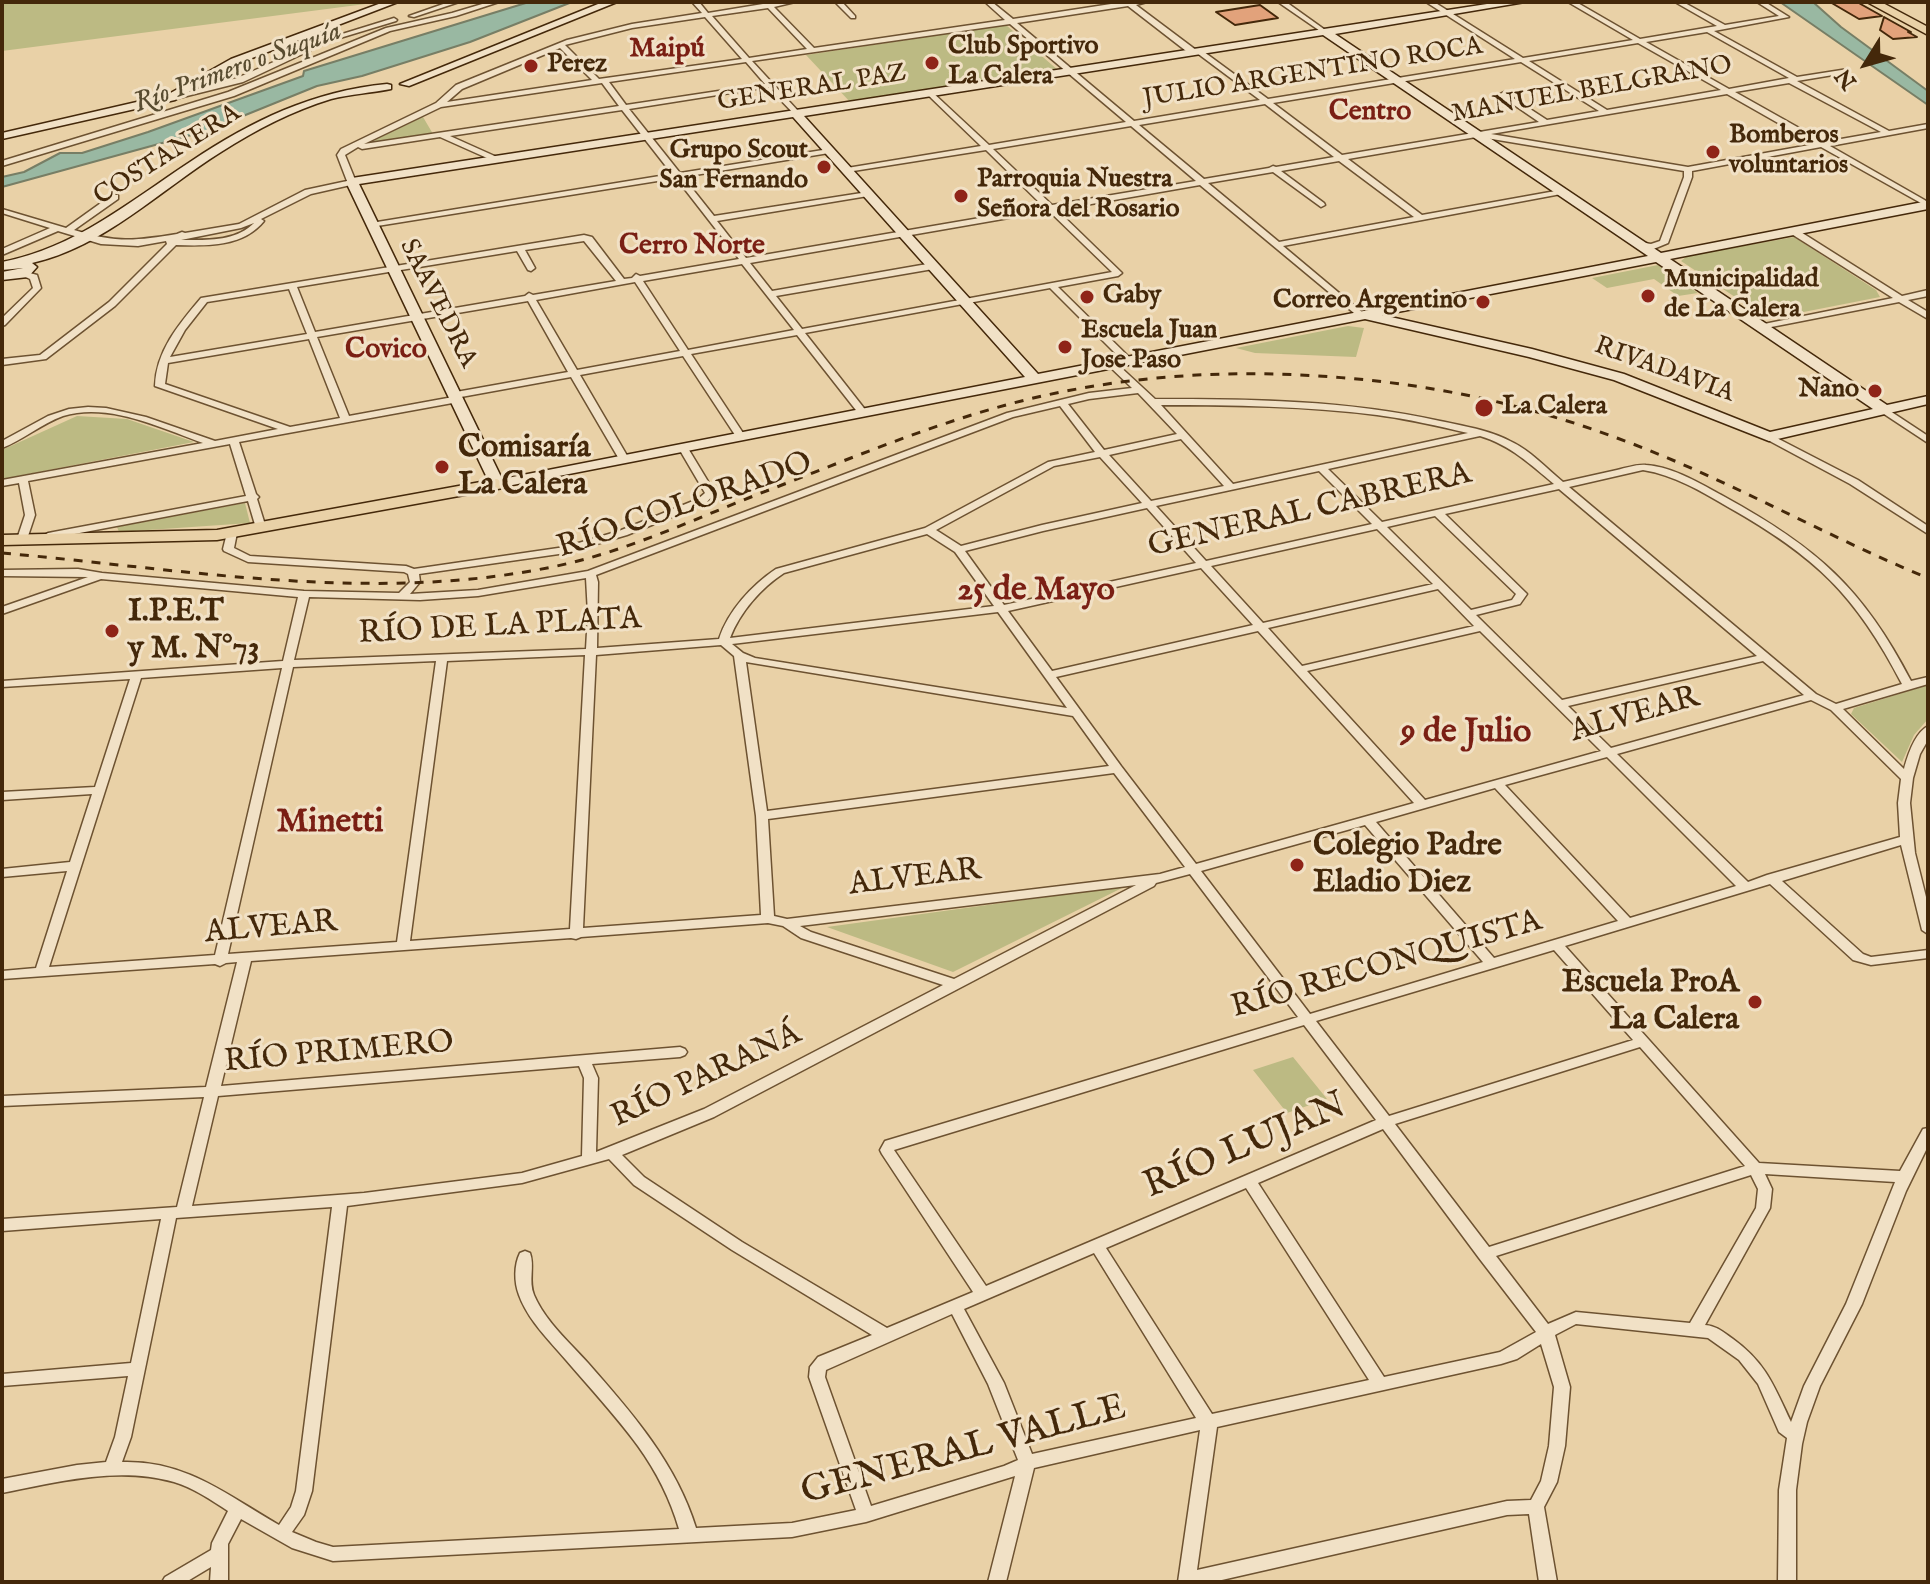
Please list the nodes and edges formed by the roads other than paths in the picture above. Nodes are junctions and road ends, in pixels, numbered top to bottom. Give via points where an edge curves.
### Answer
1 (393, 2) edge
2 (456, 2) edge
3 (496, 2) edge
4 (612, 2) edge
5 (695, 2) edge
6 (792, 2) edge
7 (838, 2) edge
8 (988, 2) edge
9 (1144, 2) edge
10 (1281, 2) edge
11 (1429, 2) edge
12 (1520, 2) edge
13 (1571, 2) edge
14 (1678, 2) edge
15 (1760, 2) edge
16 (1873, 2) edge
17 (1128, 3) edge
18 (769, 5) junction
19 (1446, 13) junction
20 (707, 14) junction
21 (853, 17) dead end
22 (1010, 21) junction
23 (1724, 27) junction
24 (1708, 30) junction
25 (1325, 32) junction
26 (1928, 32) edge
27 (1640, 41) junction
28 (561, 45) junction
29 (812, 50) junction
30 (1196, 52) junction
31 (748, 60) junction
32 (1521, 60) junction
33 (274, 64) junction
34 (301, 65) junction
35 (1070, 71) junction
36 (1845, 71) dead end
37 (1792, 79) junction
38 (1397, 80) junction
39 (601, 82) junction
40 (770, 85) junction
41 (1728, 90) junction
42 (931, 93) junction
43 (1504, 94) dead end
44 (171, 98) junction
45 (1266, 102) junction
46 (439, 105) junction
47 (625, 108) junction
48 (1605, 112) junction
49 (796, 114) junction
50 (1545, 122) junction
51 (1132, 123) junction
52 (1928, 126) edge
53 (1888, 133) junction
54 (1475, 134) junction
55 (441, 135) junction
56 (2, 136) edge
57 (648, 137) junction
58 (1823, 145) junction
59 (990, 147) junction
60 (349, 149) junction
61 (829, 151) junction
62 (1341, 157) junction
63 (496, 160) junction
64 (2, 164) edge
65 (1273, 168) junction
66 (1688, 169) junction
67 (847, 170) junction
68 (676, 176) junction
69 (1202, 181) junction
70 (352, 182) junction
71 (1561, 192) junction
72 (868, 194) junction
73 (115, 197) dead end
74 (1321, 205) dead end
75 (1928, 205) edge
76 (1052, 206) junction
77 (3, 211) edge
78 (262, 218) junction
79 (1420, 218) junction
80 (711, 219) junction
81 (371, 225) junction
82 (62, 229) junction
83 (1793, 231) junction
84 (903, 232) junction
85 (182, 234) junction
86 (84, 237) junction
87 (138, 243) junction
88 (174, 243) junction
89 (1664, 243) junction
90 (1640, 244) junction
91 (1277, 245) junction
92 (519, 248) junction
93 (2, 252) edge
94 (1687, 253) junction
95 (163, 254) junction
96 (1659, 258) junction
97 (746, 260) junction
98 (2, 266) edge
99 (933, 266) junction
100 (24, 268) junction
101 (531, 268) dead end
102 (392, 269) junction
103 (2, 276) edge
104 (636, 277) junction
105 (620, 280) junction
106 (292, 285) junction
107 (1053, 286) junction
108 (1928, 293) edge
109 (770, 294) junction
110 (529, 296) junction
111 (1900, 299) junction
112 (967, 302) junction
113 (1360, 315) junction
114 (1397, 315) junction
115 (1928, 316) edge
116 (417, 317) junction
117 (2, 323) edge
118 (1764, 327) junction
119 (799, 332) junction
120 (312, 336) junction
121 (685, 353) junction
122 (165, 361) junction
123 (1128, 361) junction
124 (2, 362) edge
125 (1112, 364) junction
126 (574, 373) junction
127 (1035, 379) junction
128 (1139, 390) junction
129 (457, 397) junction
130 (1928, 400) edge
131 (1062, 402) junction
132 (1153, 402) junction
133 (1884, 410) junction
134 (862, 412) junction
135 (346, 420) junction
136 (289, 430) junction
137 (1480, 433) junction
138 (740, 436) junction
139 (1183, 436) junction
140 (1769, 437) junction
141 (1928, 440) edge
142 (234, 441) junction
143 (215, 444) junction
144 (2, 445) edge
145 (683, 447) junction
146 (1100, 451) junction
147 (624, 459) junction
148 (1322, 469) junction
149 (23, 480) junction
150 (2, 483) edge
151 (497, 484) junction
152 (1560, 484) junction
153 (1231, 488) junction
154 (254, 497) junction
155 (1149, 505) junction
156 (1437, 512) junction
157 (1378, 525) junction
158 (261, 528) junction
159 (929, 530) junction
160 (1928, 531) edge
161 (108, 532) junction
162 (232, 533) junction
163 (28, 539) junction
164 (2, 540) edge
165 (959, 550) junction
166 (1202, 564) junction
167 (413, 572) junction
168 (2, 573) edge
169 (590, 574) junction
170 (100, 576) junction
171 (1439, 586) junction
172 (304, 594) junction
173 (401, 597) junction
174 (999, 609) junction
175 (2, 611) edge
176 (1468, 614) junction
177 (1260, 627) junction
178 (1482, 627) junction
179 (723, 642) junction
180 (588, 652) junction
181 (739, 655) junction
182 (1766, 657) junction
183 (442, 658) junction
184 (290, 664) junction
185 (1299, 670) junction
186 (1049, 675) junction
187 (136, 676) junction
188 (1928, 680) edge
189 (2, 684) edge
190 (1908, 686) junction
191 (1812, 696) junction
192 (1560, 704) junction
193 (1835, 708) junction
194 (1076, 713) junction
195 (1928, 729) edge
196 (1610, 753) junction
197 (1117, 769) junction
198 (1906, 778) junction
199 (1497, 784) junction
200 (98, 790) junction
201 (2, 796) edge
202 (1422, 804) junction
203 (762, 816) junction
204 (1367, 819) junction
205 (1906, 839) junction
206 (74, 866) junction
207 (1193, 867) junction
208 (2, 873) edge
209 (1160, 878) junction
210 (1771, 878) junction
211 (1745, 887) junction
212 (768, 919) junction
213 (787, 923) junction
214 (1628, 924) junction
215 (1928, 930) edge
216 (576, 935) junction
217 (1557, 945) junction
218 (403, 946) junction
219 (1928, 954) edge
220 (244, 961) junction
221 (220, 962) junction
222 (1491, 963) junction
223 (41, 973) junction
224 (2, 975) edge
225 (954, 984) junction
226 (1307, 1018) junction
227 (1642, 1042) junction
228 (680, 1052) dead end
229 (584, 1062) junction
230 (211, 1092) junction
231 (2, 1101) edge
232 (1386, 1122) junction
233 (1928, 1133) edge
234 (612, 1153) junction
235 (589, 1160) junction
236 (1755, 1168) junction
237 (1902, 1177) junction
238 (1249, 1181) junction
239 (340, 1201) junction
240 (176, 1212) junction
241 (2, 1225) edge
242 (1098, 1247) junction
243 (1484, 1254) junction
244 (525, 1257) dead end
245 (983, 1294) junction
246 (955, 1306) junction
247 (1695, 1328) junction
248 (1546, 1333) junction
249 (885, 1335) junction
250 (136, 1369) junction
251 (2, 1380) edge
252 (1379, 1383) junction
253 (1209, 1424) junction
254 (1795, 1435) junction
255 (1027, 1462) junction
256 (112, 1468) junction
257 (2, 1486) edge
258 (1536, 1507) junction
259 (238, 1509) junction
260 (866, 1515) junction
261 (689, 1534) junction
262 (281, 1535) junction
263 (217, 1555) junction
264 (1188, 1581) edge
265 (171, 1582) edge
266 (219, 1582) edge
267 (997, 1582) edge
268 (1548, 1582) edge
269 (1787, 1582) edge

1 - 44 street via 235,61
2 - 33 street via 328,40
3 - 34 street via 388,29
4 - 86 street, COSTANERA via 420,75 275,117
5 - 20 street
6 - 18 street
7 - 21 street
8 - 22 street
9 - 17 street
10 - 25 street
11 - 19 street
12 - 19 street, GENERAL PAZ
13 - 27 street
14 - 23 street
15 - 23 street, JULIO ARGENTINO ROCA via 1786,17
16 - 26 main road
17 - 22 street
17 - 30 street
18 - 20 street
18 - 29 street
19 - 25 street, GENERAL PAZ
19 - 32 street
20 - 28 street via 623,27
20 - 31 street
22 - 29 street
22 - 35 street
23 - 24 street, JULIO ARGENTINO ROCA
24 - 27 street, JULIO ARGENTINO ROCA
24 - 37 street
25 - 30 street, GENERAL PAZ
25 - 38 street
27 - 32 street, JULIO ARGENTINO ROCA
27 - 41 street
28 - 39 street
28 - 46 street via 459,87
29 - 31 street
30 - 35 street, GENERAL PAZ
30 - 45 street
31 - 39 street
31 - 40 street
32 - 38 street, JULIO ARGENTINO ROCA
32 - 48 street
33 - 34 street
33 - 44 street via 240,80
34 - 64 street via 162,118
35 - 42 street, GENERAL PAZ
35 - 51 street
36 - 37 street, MANUEL BELGRANO
37 - 41 street, MANUEL BELGRANO
37 - 53 street
38 - 45 street, JULIO ARGENTINO ROCA
38 - 54 street
39 - 46 street
39 - 47 street
40 - 47 street
40 - 49 street
41 - 48 street, MANUEL BELGRANO
41 - 58 street
42 - 49 street, GENERAL PAZ
42 - 59 street
43 - 50 street
44 - 56 street
45 - 51 street, JULIO ARGENTINO ROCA
45 - 62 street
46 - 60 street
47 - 55 street
47 - 57 street
48 - 50 street, MANUEL BELGRANO
49 - 57 street, GENERAL PAZ
49 - 61 street
50 - 54 street, MANUEL BELGRANO
51 - 59 street, JULIO ARGENTINO ROCA
51 - 69 street
52 - 53 street
53 - 58 street
54 - 62 street, MANUEL BELGRANO
54 - 66 street
54 - 71 street
55 - 60 street
55 - 63 street
57 - 63 street, GENERAL PAZ
57 - 68 street
58 - 66 street
58 - 75 street
59 - 67 street, JULIO ARGENTINO ROCA
59 - 76 street
60 - 70 street, SAAVEDRA via 341,155
61 - 67 street
61 - 68 street
62 - 65 street, MANUEL BELGRANO
62 - 79 street
63 - 70 street, GENERAL PAZ
65 - 69 street, MANUEL BELGRANO
65 - 74 street
66 - 89 street
67 - 72 street
68 - 80 street
68 - 81 street
69 - 76 street, MANUEL BELGRANO
69 - 91 street
70 - 78 street via 308,192
70 - 81 street, SAAVEDRA
71 - 79 street
71 - 90 street
72 - 80 street
72 - 84 street
73 - 82 street
75 - 83 street
76 - 84 street, MANUEL BELGRANO
76 - 107 street via 1118,273
77 - 82 street
78 - 85 street
78 - 88 street via 256,228 237,237
79 - 91 street
80 - 97 street
81 - 102 street, SAAVEDRA
82 - 86 street
82 - 93 street
83 - 94 street
83 - 111 street
84 - 97 street, MANUEL BELGRANO
84 - 99 street
85 - 87 street
85 - 88 street
86 - 87 street
86 - 100 street, COSTANERA
87 - 88 street
87 - 95 street
88 - 95 street
89 - 90 street
89 - 94 street via 1670,250
90 - 96 street
91 - 113 street
92 - 101 street
92 - 102 street
92 - 105 street via 587,238
94 - 96 street
95 - 124 street via 112,304 43,357
96 - 114 street
96 - 118 street
97 - 104 street, MANUEL BELGRANO
97 - 109 street
98 - 100 street
99 - 109 street
99 - 112 street
100 - 103 street
100 - 117 street via 37,288
102 - 106 street
102 - 116 street, SAAVEDRA
104 - 105 street, MANUEL BELGRANO
104 - 121 street
105 - 110 street, MANUEL BELGRANO
106 - 120 street
106 - 122 street via 204,300
107 - 112 street
107 - 123 street
108 - 111 street
109 - 119 street
110 - 116 street, MANUEL BELGRANO
110 - 126 street
111 - 115 street
111 - 118 street
112 - 119 street
112 - 127 street
113 - 114 street, RIVADAVIA
113 - 123 street
114 - 140 street, RIVADAVIA via 1619,377
116 - 120 street, MANUEL BELGRANO
116 - 129 street, SAAVEDRA
118 - 133 street
119 - 121 street
119 - 134 street
120 - 122 street, MANUEL BELGRANO
120 - 135 street
121 - 126 street
121 - 138 street
122 - 136 street via 159,382 165,389
123 - 125 street
125 - 127 street
125 - 128 street
126 - 129 street
126 - 147 street
127 - 134 street
128 - 131 street, RÍO COLORADO
128 - 132 street
129 - 135 street
129 - 151 street, SAAVEDRA
130 - 133 street
131 - 146 street
131 - 169 street, RÍO COLORADO via 962,432
132 - 137 street via 1339,408
132 - 139 street
133 - 140 street
133 - 141 street
134 - 138 street
135 - 136 street
136 - 142 street
137 - 148 street
137 - 152 street via 1510,444
138 - 145 street
139 - 146 street
139 - 153 street
140 - 160 street, RIVADAVIA via 1854,482
142 - 143 street
142 - 154 street
143 - 144 street via 127,413 85,411 61,415
143 - 149 street
145 - 147 street
145 - 167 street via 710,493 702,501 566,550
146 - 155 street
146 - 159 street via 1034,471
147 - 151 street
148 - 153 street
148 - 157 street
149 - 150 street
149 - 163 street via 30,515
151 - 158 main road
152 - 156 street, GENERAL CABRERA
152 - 182 street
152 - 190 street, GENERAL CABRERA via 1633,467 1652,468 1765,523 1803,547 1864,607
153 - 155 street
154 - 158 street
154 - 161 street
155 - 165 street
155 - 166 street
156 - 157 street, GENERAL CABRERA
156 - 176 street via 1522,594 1516,602
157 - 166 street, GENERAL CABRERA
157 - 171 street
158 - 162 main road
159 - 165 street
159 - 179 street via 769,577
161 - 162 main road
161 - 163 main road
162 - 167 street via 228,549 248,559
163 - 164 main road
165 - 174 street
166 - 174 street, GENERAL CABRERA
166 - 177 street
167 - 173 street via 415,582
168 - 170 street
169 - 173 street, RÍO COLORADO via 478,593
169 - 180 street
170 - 172 street, RÍO COLORADO
170 - 175 street, RÍO COLORADO
171 - 176 street
171 - 177 street
172 - 173 street, RÍO COLORADO
172 - 184 street
174 - 179 street, RÍO DE LA PLATA
174 - 186 street
176 - 178 street
177 - 185 street
177 - 186 street
178 - 185 street
178 - 192 street
179 - 180 street, RÍO DE LA PLATA
179 - 181 street
180 - 183 street, RÍO DE LA PLATA
180 - 216 street
181 - 194 street
181 - 203 street
182 - 191 street
182 - 192 street
183 - 184 street, RÍO DE LA PLATA
183 - 218 street
184 - 187 street, RÍO DE LA PLATA
184 - 221 street
185 - 202 street
186 - 194 street
187 - 189 street, RÍO DE LA PLATA
187 - 200 street
188 - 190 street
190 - 193 street
191 - 193 street
191 - 196 street, ALVEAR
192 - 196 street
193 - 198 street
194 - 197 street
195 - 198 street
196 - 199 street, ALVEAR
196 - 211 street
197 - 203 street
197 - 207 street
198 - 205 street
199 - 202 street, ALVEAR
199 - 214 street
200 - 201 street
200 - 206 street
202 - 204 street, ALVEAR
203 - 212 street
204 - 207 street, ALVEAR
204 - 222 street
205 - 210 street, RÍO RECONQUISTA
205 - 215 street
206 - 208 street
206 - 223 street
207 - 209 street, ALVEAR
207 - 226 street
209 - 213 street, ALVEAR
209 - 225 street, RÍO PARANÁ
210 - 211 street, RÍO RECONQUISTA
210 - 219 street via 1858,957 1871,961
211 - 214 street, RÍO RECONQUISTA
212 - 213 street, ALVEAR
212 - 216 street, ALVEAR
213 - 225 street via 806,935
214 - 217 street, RÍO RECONQUISTA
216 - 218 street, ALVEAR
217 - 222 street, RÍO RECONQUISTA
217 - 227 street
218 - 220 street, ALVEAR
220 - 221 street, ALVEAR
220 - 230 street
221 - 223 street, ALVEAR
222 - 226 street, RÍO RECONQUISTA
223 - 224 street, ALVEAR
225 - 234 street, RÍO PARANÁ via 709,1113
226 - 232 street
226 - 245 street, RÍO RECONQUISTA via 890,1145 887,1150
227 - 232 street, RÍO LUJAN
227 - 236 street
228 - 229 street, RÍO PRIMERO
229 - 230 street, RÍO PRIMERO
229 - 235 street via 591,1078
230 - 231 street, RÍO PRIMERO
230 - 240 street
232 - 238 street, RÍO LUJAN
232 - 243 street
233 - 237 street
234 - 235 street, RÍO PARANÁ
234 - 249 street via 639,1181
235 - 239 street, RÍO PARANÁ via 522,1178
236 - 237 street
236 - 243 street
236 - 247 street via 1765,1189 1763,1208
237 - 254 street via 1860,1293 1806,1400
238 - 242 street, RÍO LUJAN
238 - 252 street
239 - 240 street, RÍO PARANÁ
239 - 262 street via 304,1491
240 - 241 street, RÍO PARANÁ
240 - 250 street
242 - 245 street, RÍO LUJAN
242 - 253 street
243 - 248 street
244 - 261 street via 522,1279 527,1297 675,1487
245 - 246 street, RÍO LUJAN
246 - 249 street, RÍO LUJAN
246 - 255 street via 996,1383
247 - 248 street, GENERAL VALLE via 1576,1318
247 - 254 street, GENERAL VALLE via 1726,1339 1745,1356 1764,1380 1785,1427
248 - 252 street, GENERAL VALLE via 1516,1354
248 - 258 street via 1562,1387 1557,1446 1549,1482
249 - 260 street, RÍO LUJAN via 818,1367 817,1377
250 - 251 street
250 - 256 street
252 - 253 street, GENERAL VALLE
253 - 255 street, GENERAL VALLE
253 - 264 street
254 - 269 street via 1785,1527
255 - 260 street, GENERAL VALLE
255 - 267 street
256 - 257 street, GENERAL VALLE
256 - 259 street, GENERAL VALLE via 172,1474
258 - 264 street via 1507,1508
258 - 268 street
259 - 262 street, GENERAL VALLE
259 - 263 street
260 - 261 street, GENERAL VALLE via 792,1530
261 - 262 street, GENERAL VALLE via 333,1554
263 - 265 street
263 - 266 street

